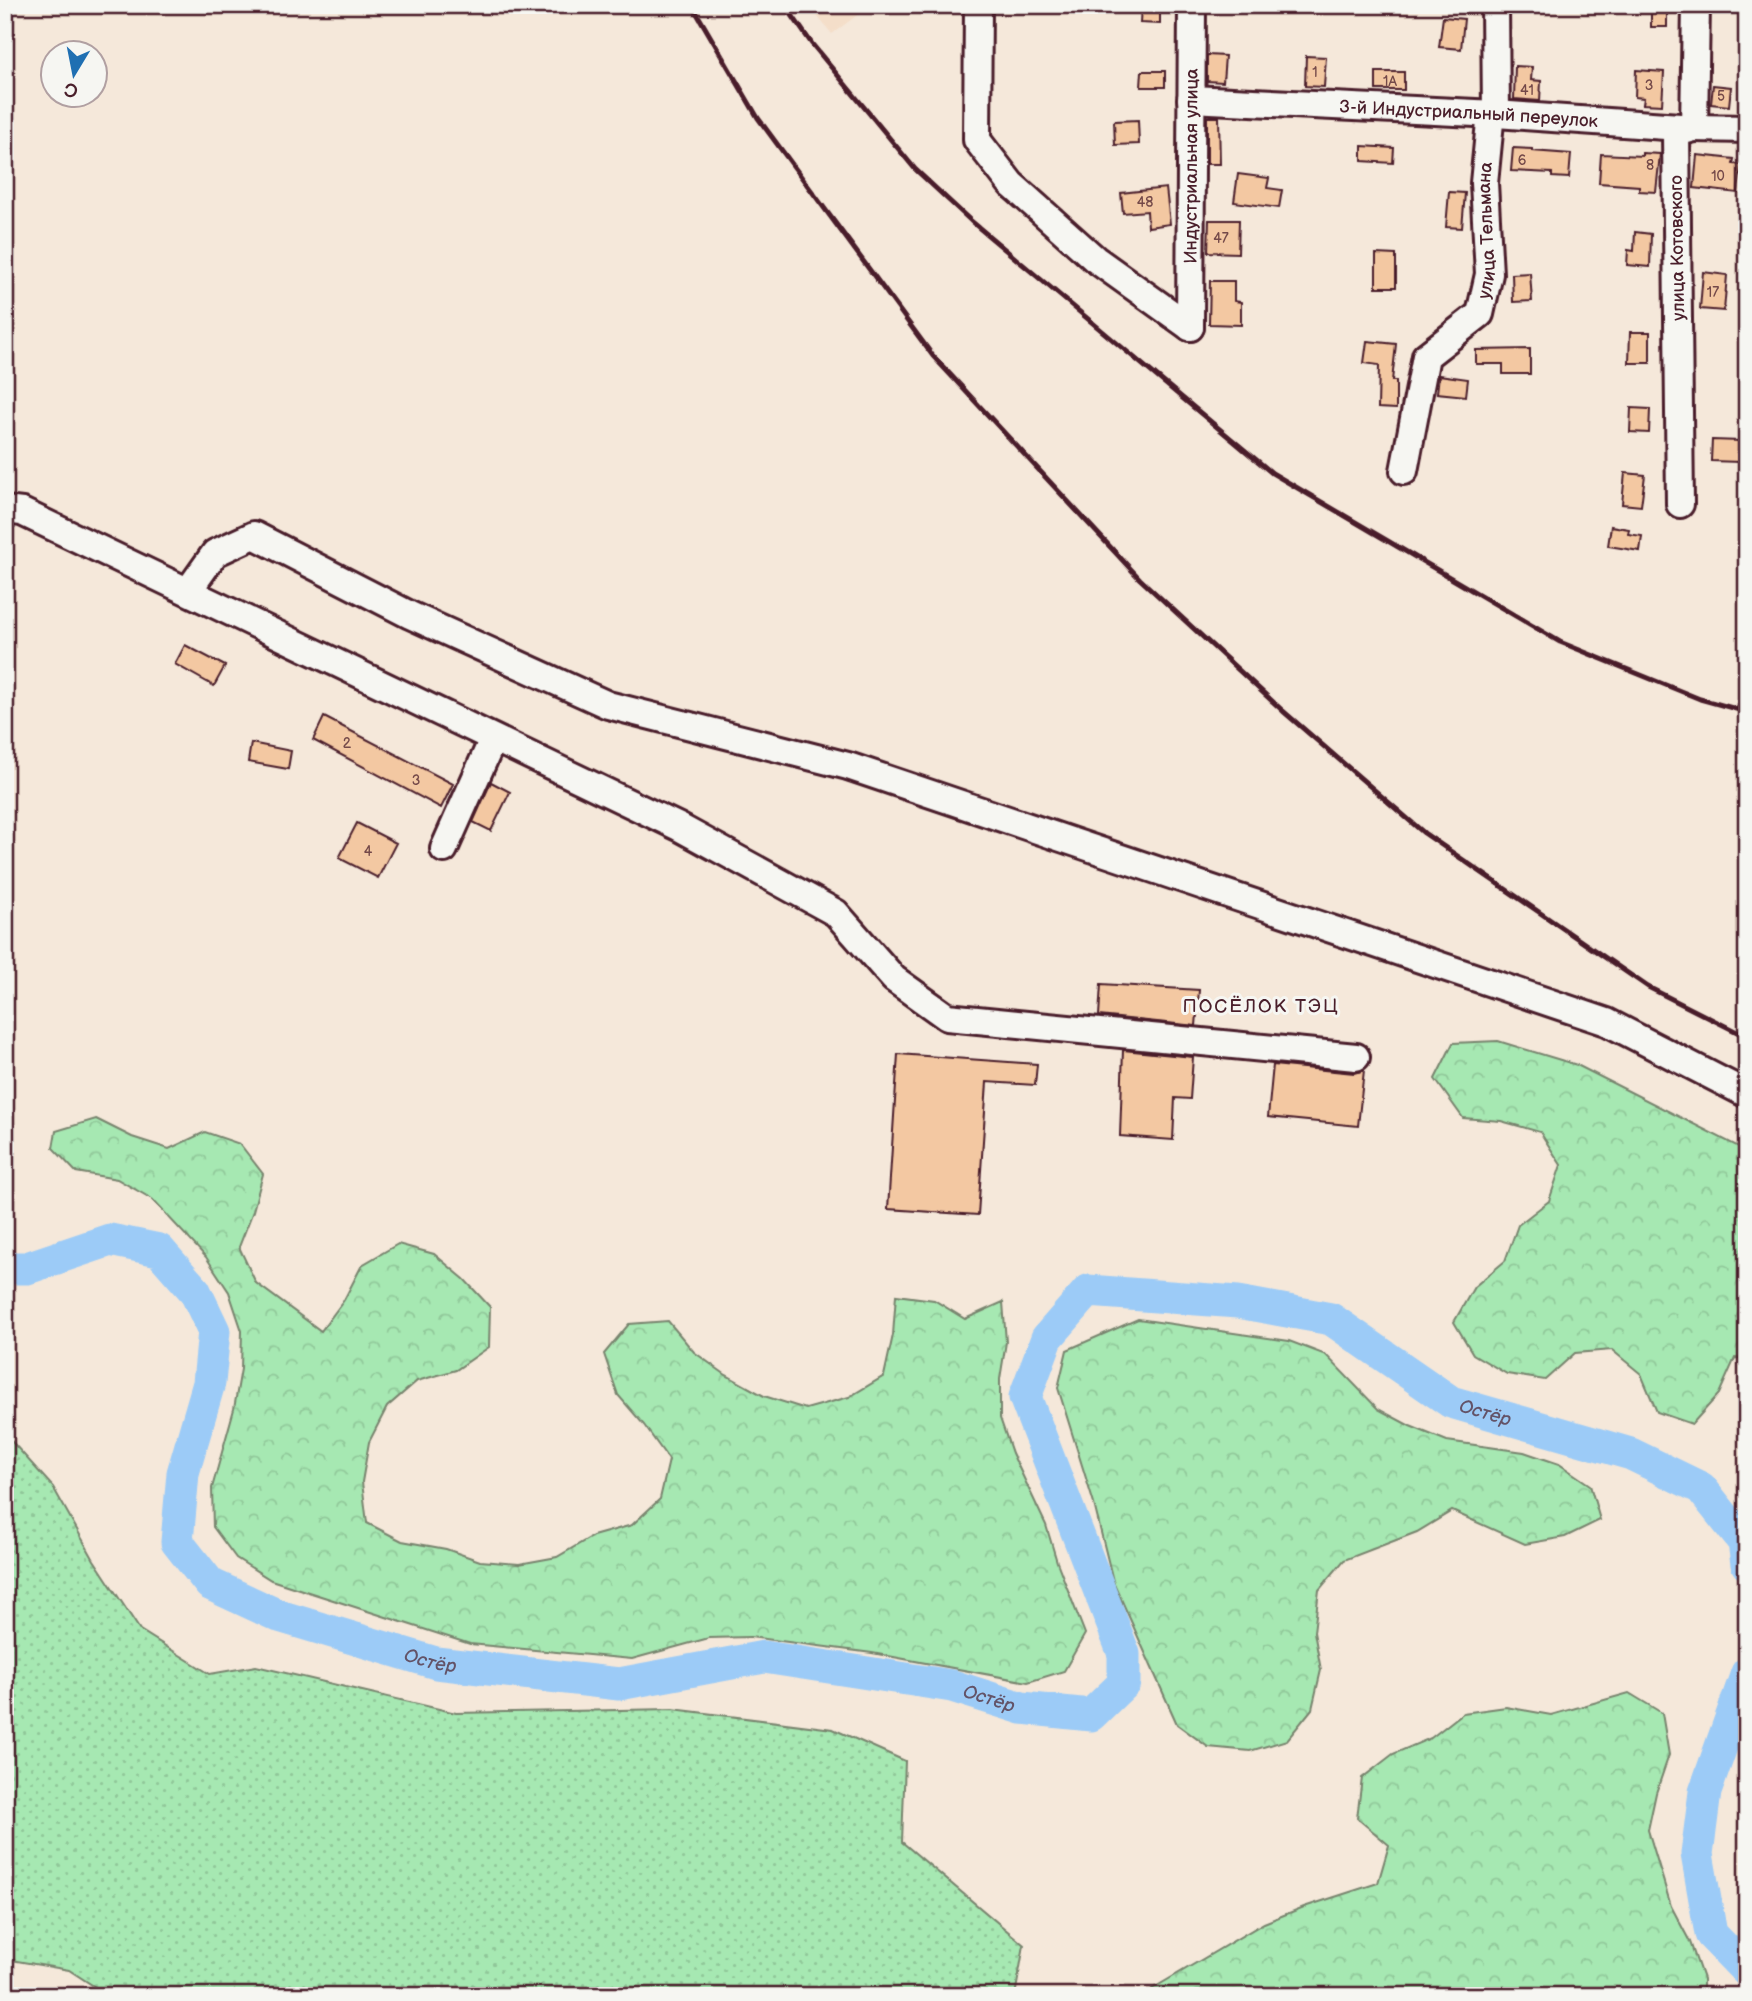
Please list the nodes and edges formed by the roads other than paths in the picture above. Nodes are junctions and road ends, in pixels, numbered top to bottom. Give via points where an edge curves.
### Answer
1 (978, 5) edge
2 (1192, 5) edge
3 (1495, 5) edge
4 (1696, 5) edge
5 (1191, 99) junction
6 (1496, 114) junction
7 (1694, 128) junction
8 (1747, 128) edge
9 (1404, 471) dead end
10 (1680, 504) dead end
11 (11, 506) edge
12 (188, 592) junction
13 (493, 740) junction
14 (444, 849) dead end
15 (1356, 1058) dead end
16 (1747, 1094) edge

1 - 5 street, Индустриальная улица via 977,140 1011,184 1094,259 1190,327
2 - 5 street, Индустриальная улица
3 - 6 street, улица Тельмана
4 - 7 street
5 - 6 street, 3-й Индустриальный переулок
6 - 7 street, 3-й Индустриальный переулок
6 - 9 street, улица Тельмана via 1490,122 1485,183 1489,274 1480,314 1426,356
7 - 8 street, 3-й Индустриальный переулок
7 - 10 street, улица Котовского via 1676,133
11 - 12 street
12 - 13 street
12 - 16 street via 215,553 254,535 410,615 608,705 848,766 1607,1023
13 - 14 street
13 - 15 street via 679,827 836,913 894,979 947,1017

